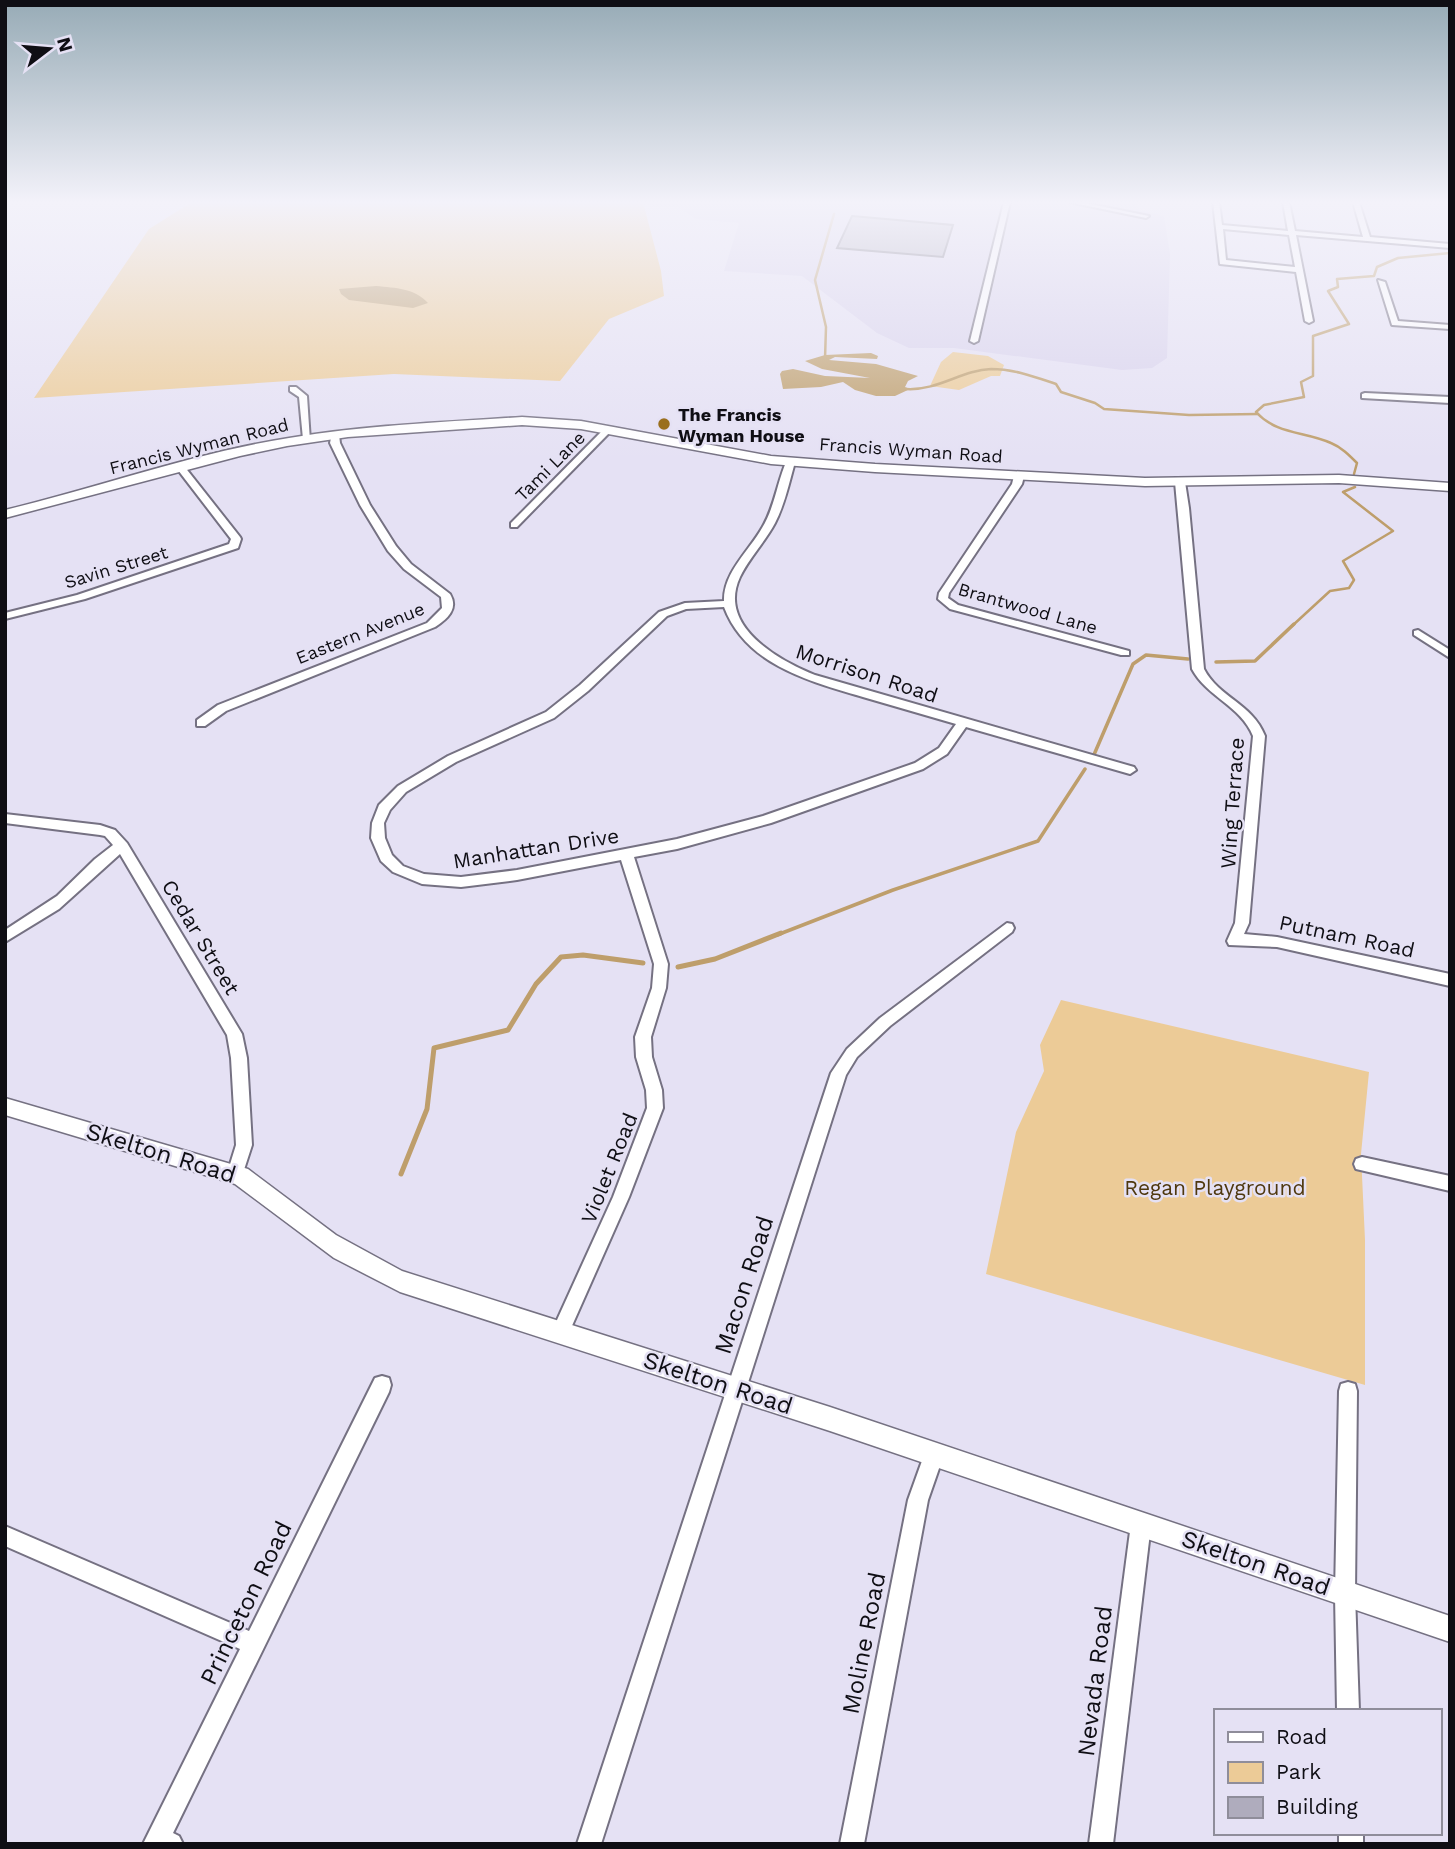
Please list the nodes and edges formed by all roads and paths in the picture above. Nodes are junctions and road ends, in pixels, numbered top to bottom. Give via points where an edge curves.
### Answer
1 (987, 288) edge
2 (1303, 288) edge
3 (1383, 288) edge
4 (1309, 321) dead end
5 (1450, 327) edge
6 (974, 341) dead end
7 (293, 389) dead end
8 (1365, 396) dead end
9 (1450, 400) edge
10 (608, 430) junction
11 (335, 435) junction
12 (307, 439) junction
13 (790, 462) junction
14 (181, 468) junction
15 (1019, 476) junction
16 (1180, 482) junction
17 (1450, 487) edge
18 (5, 514) edge
19 (514, 525) dead end
20 (729, 604) junction
21 (5, 616) edge
22 (1418, 633) dead end
23 (1125, 653) dead end
24 (1450, 654) edge
25 (201, 723) dead end
26 (962, 724) junction
27 (1130, 770) dead end
28 (5, 818) edge
29 (122, 846) junction
30 (626, 853) junction
31 (1007, 928) dead end
32 (5, 937) edge
33 (1234, 941) joint
34 (1450, 980) edge
35 (5, 1106) edge
36 (1362, 1164) dead end
37 (235, 1174) junction
38 (1450, 1184) edge
39 (561, 1331) junction
40 (382, 1385) dead end
41 (736, 1389) junction
42 (1348, 1391) dead end
43 (934, 1454) junction
44 (1141, 1524) junction
45 (5, 1536) edge
46 (1346, 1594) junction
47 (1450, 1629) edge
48 (255, 1645) junction
49 (1348, 1709) edge
50 (162, 1842) edge
51 (589, 1844) edge
52 (852, 1844) edge
53 (1101, 1844) edge

1 - 6 street
2 - 4 street
3 - 5 street via 1396,324
7 - 12 street via 303,396
8 - 9 street
10 - 11 main road, Francis Wyman Road via 531,421
10 - 13 main road, Francis Wyman Road
10 - 19 street, Tami Lane
11 - 12 main road, Francis Wyman Road
11 - 25 street, Eastern Avenue via 383,537 415,575 444,592 447,609 431,625 222,708
12 - 14 main road, Francis Wyman Road
13 - 15 main road, Francis Wyman Road
13 - 20 street via 777,507 730,589
14 - 18 main road, Francis Wyman Road
14 - 21 street, Savin Street via 236,539 234,545 106,589
15 - 16 main road, Francis Wyman Road
15 - 23 street, Brantwood Lane via 943,599 954,607
16 - 17 main road, Francis Wyman Road via 1339,480
16 - 33 street, Wing Terrace via 1198,669 1207,684 1249,717 1259,736 1242,923
20 - 26 street, Morrison Road via 755,644 789,669
20 - 30 street, Manhattan Drive via 689,606 663,614 550,715 452,760 402,789 384,808 377,829 379,845 392,864 406,874 435,881 495,878
22 - 24 street
26 - 27 street, Morrison Road
26 - 30 street, Manhattan Drive via 943,751 912,769 766,820
28 - 29 street, Cedar Street via 100,830
29 - 32 street via 102,858 56,904
29 - 37 street, Cedar Street via 234,1034 244,1141
30 - 39 street, Violet Road via 660,964 659,988 643,1037 655,1108 621,1198
31 - 41 street, Macon Road via 885,1022 844,1064
33 - 34 street, Putnam Road via 1277,942
35 - 37 street, Skelton Road
36 - 38 street
37 - 39 street, Skelton Road via 376,1272
39 - 41 street, Skelton Road
40 - 48 street, Princeton Road
41 - 43 street, Skelton Road
41 - 51 street, Macon Road
42 - 46 street
43 - 44 street, Skelton Road
43 - 52 street, Moline Road via 918,1500
44 - 46 street, Skelton Road
44 - 53 street, Nevada Road
45 - 48 street
46 - 47 street, Skelton Road
46 - 49 street
48 - 50 street, Princeton Road

